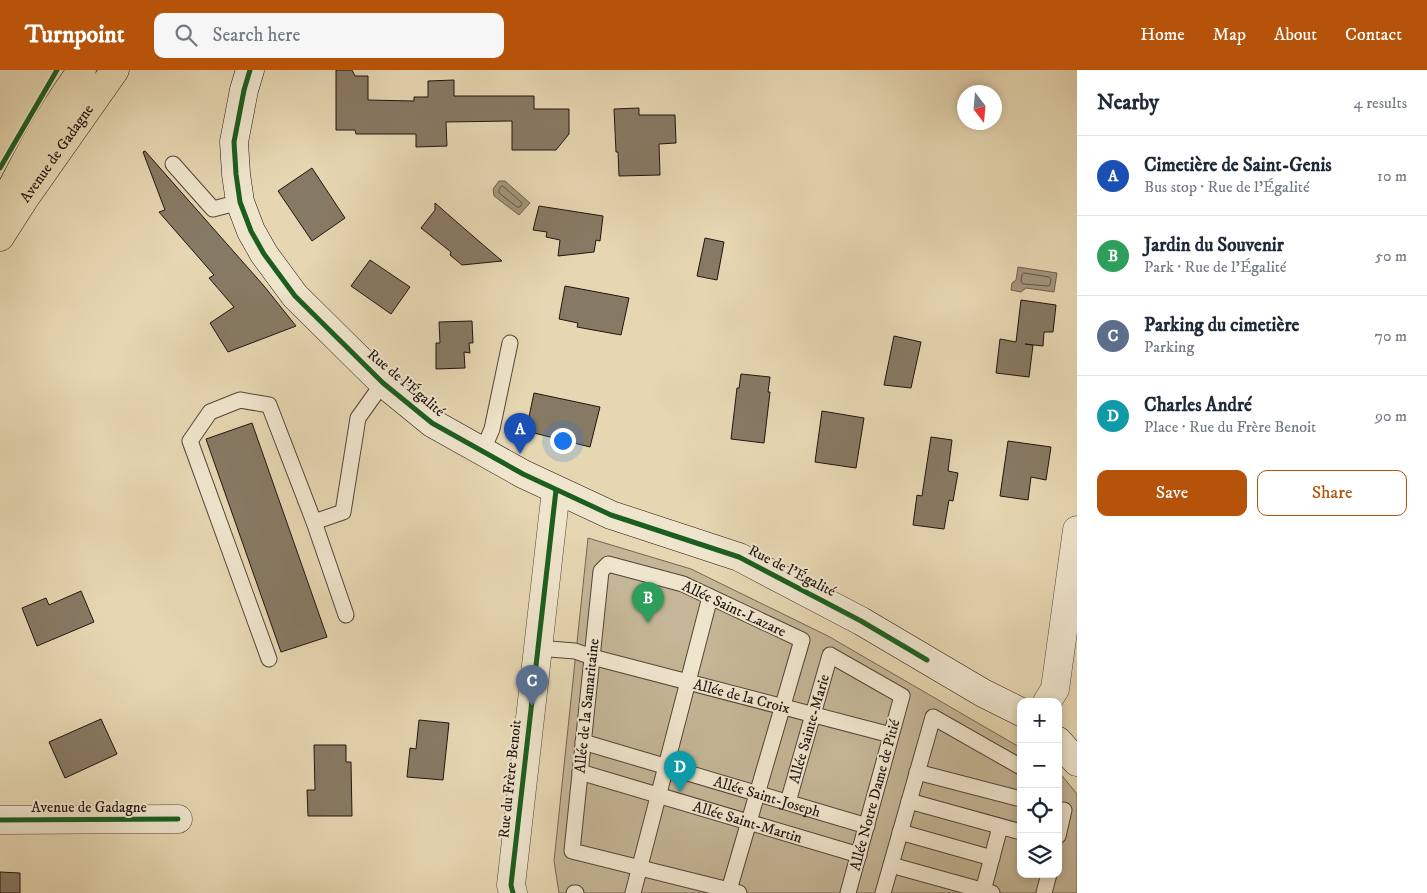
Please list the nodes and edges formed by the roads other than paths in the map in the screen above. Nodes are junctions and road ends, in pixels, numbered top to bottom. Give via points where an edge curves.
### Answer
1 (82, 70) edge
2 (115, 70) edge
3 (250, 70) edge
4 (173, 164) dead end
5 (240, 202) junction
6 (0, 210) edge
7 (0, 237) edge
8 (510, 342) dead end
9 (383, 384) junction
10 (483, 450) junction
11 (556, 490) junction
12 (314, 522) junction
13 (1077, 530) edge
14 (608, 564) joint
15 (710, 597) junction
16 (346, 615) dead end
17 (537, 648) junction
18 (830, 655) joint
19 (592, 657) junction
20 (269, 660) dead end
21 (688, 682) junction
22 (1049, 698) edge
23 (783, 706) junction
24 (1017, 710) edge
25 (814, 714) junction
26 (891, 735) junction
27 (583, 742) junction
28 (1017, 765) edge
29 (666, 767) junction
30 (580, 772) junction
31 (917, 772) junction
32 (757, 794) junction
33 (658, 795) junction
34 (1017, 798) edge
35 (908, 801) junction
36 (788, 802) junction
37 (178, 819) dead end
38 (0, 820) edge
39 (749, 822) junction
40 (867, 826) junction
41 (1000, 827) junction
42 (1017, 831) edge
43 (900, 832) junction
44 (859, 855) junction
45 (992, 858) junction
46 (891, 865) junction
47 (640, 868) junction
48 (1048, 878) edge
49 (734, 892) edge
50 (987, 892) edge
51 (513, 893) edge
52 (633, 893) edge
53 (848, 893) edge
54 (883, 893) edge
55 (1044, 893) edge

1 - 6 main road, Avenue de Gadagne via 39,136
2 - 7 main road, Avenue de Gadagne
3 - 5 street, Rue de l'Égalité via 234,142
4 - 5 lane via 213,209
5 - 9 street, Rue de l'Égalité via 264,254 295,296
8 - 10 lane via 492,429
9 - 10 street, Rue de l'Égalité via 432,423
9 - 12 lane via 358,418 343,512
10 - 11 street, Rue de l'Égalité
11 - 17 street, Rue du Frère Benoit
11 - 24 street, Rue de l'Égalité via 611,515 740,557
12 - 16 lane
12 - 20 lane via 269,405 240,400 210,412 190,441
13 - 22 street via 1054,689
14 - 15 lane, Allée Saint-Lazare via 683,584
14 - 19 lane, Allée de la Samaritaine via 601,571
15 - 21 lane
15 - 23 lane, Allée Saint-Lazare via 802,640
17 - 19 lane, Allée de la Croix via 576,651
17 - 51 street, Rue du Frère Benoit via 511,885
18 - 25 lane, Allée Sainte-Marie
18 - 26 lane, Allée Notre Dame de Pitié via 902,696
19 - 21 lane, Allée de la Croix
19 - 27 lane, Allée de la Samaritaine
21 - 23 lane, Allée de la Croix
21 - 29 lane
23 - 25 lane, Allée de la Croix
23 - 32 lane
25 - 26 lane, Allée de la Croix
25 - 36 lane, Allée Sainte-Marie
26 - 40 lane, Allée Notre Dame de Pitié
27 - 29 lane, Allée Saint-Joseph
27 - 30 lane, Allée de la Samaritaine
28 - 31 lane via 933,717
29 - 32 lane, Allée Saint-Joseph
29 - 33 lane
30 - 33 lane, Allée Saint-Martin
30 - 47 lane, Allée de la Samaritaine via 572,851
31 - 34 lane
31 - 35 lane
32 - 36 lane, Allée Saint-Joseph
32 - 39 lane
33 - 39 lane, Allée Saint-Martin
33 - 47 lane
35 - 41 lane
35 - 43 lane
36 - 40 lane, Allée Saint-Joseph
37 - 38 street, Avenue de Gadagne
39 - 44 lane, Allée Saint-Martin
39 - 49 lane
40 - 44 lane, Allée Notre Dame de Pitié
41 - 42 lane
41 - 45 lane
43 - 45 lane
43 - 46 lane
44 - 53 lane, Allée Notre Dame de Pitié
45 - 50 lane
46 - 50 lane
46 - 54 lane
47 - 49 lane
47 - 52 lane
48 - 55 lane

